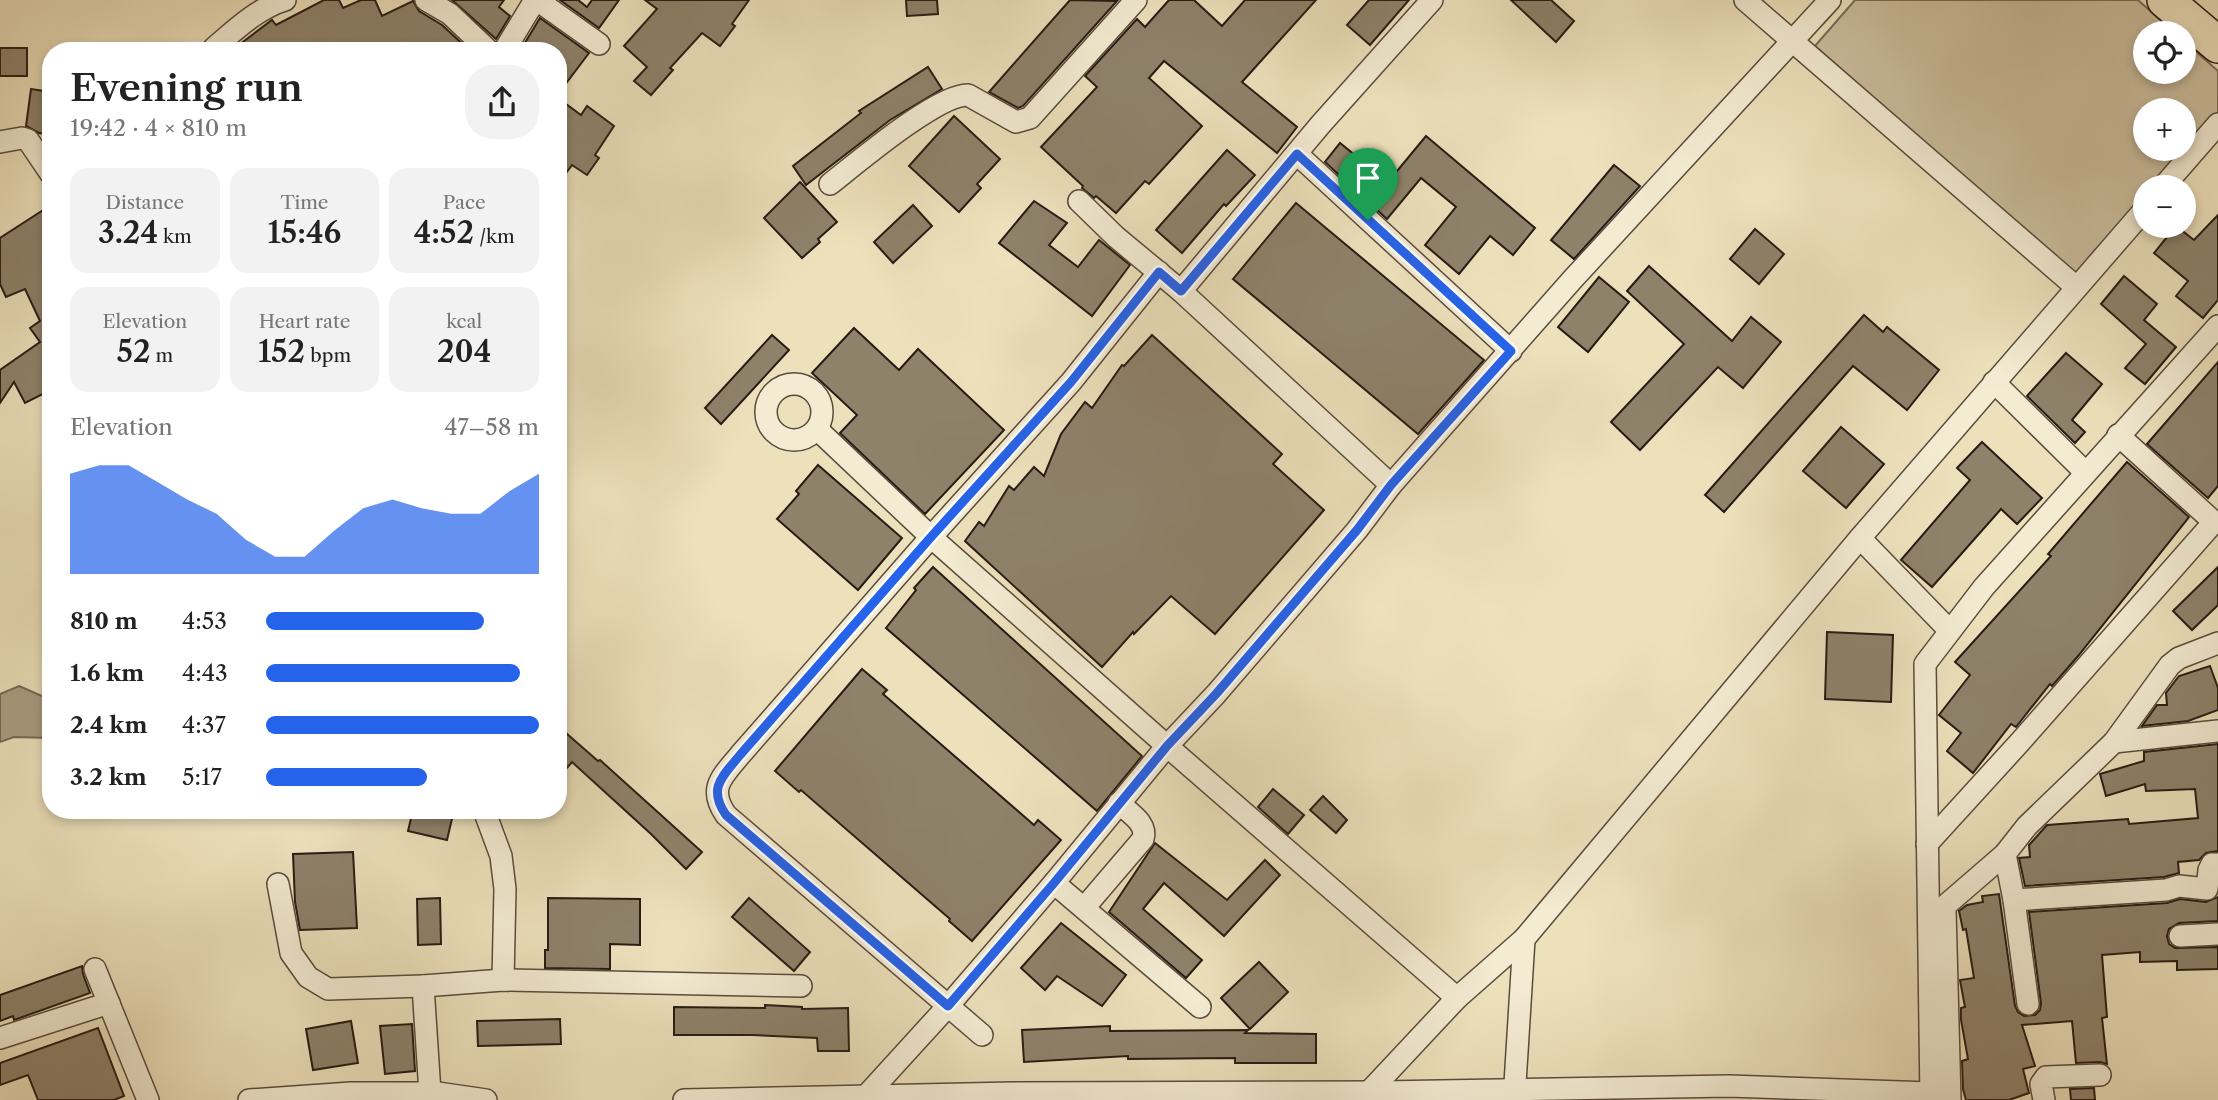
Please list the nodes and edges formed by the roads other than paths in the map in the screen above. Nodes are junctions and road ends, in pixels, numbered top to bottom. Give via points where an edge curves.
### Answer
1 (285, 0) edge
2 (426, 0) edge
3 (536, 0) edge
4 (1136, 0) edge
5 (1432, 0) edge
6 (1745, 0) edge
7 (1830, 0) edge
8 (2165, 0) edge
9 (252, 8) edge
10 (220, 42) edge
11 (480, 42) edge
12 (510, 42) edge
13 (1794, 42) junction
14 (599, 44) dead end
15 (2218, 45) edge
16 (2218, 124) edge
17 (0, 142) edge
18 (1297, 154) junction
19 (42, 161) edge
20 (2173, 175) edge
21 (830, 184) dead end
22 (1079, 201) dead end
23 (2133, 223) edge
24 (1159, 272) junction
25 (2076, 288) junction
26 (1181, 291) junction
27 (2218, 326) edge
28 (1511, 351) junction
29 (1994, 382) junction
30 (818, 430) dead end
31 (2118, 435) junction
32 (2085, 472) junction
33 (1391, 485) junction
34 (2216, 519) edge
35 (931, 537) junction
36 (1860, 538) junction
37 (1949, 630) junction
38 (2218, 643) edge
39 (2218, 731) edge
40 (2114, 742) junction
41 (1167, 746) junction
42 (1118, 803) junction
43 (487, 819) edge
44 (1927, 844) junction
45 (2005, 854) junction
46 (2218, 864) edge
47 (1054, 883) junction
48 (278, 884) dead end
49 (2014, 900) junction
50 (1084, 908) junction
51 (2218, 934) edge
52 (2180, 936) dead end
53 (1524, 939) junction
54 (95, 969) dead end
55 (503, 980) junction
56 (424, 986) junction
57 (801, 986) dead end
58 (1457, 998) junction
59 (109, 1003) junction
60 (2028, 1004) dead end
61 (948, 1006) junction
62 (1200, 1007) dead end
63 (982, 1035) dead end
64 (0, 1038) edge
65 (2099, 1074) dead end
66 (430, 1093) junction
67 (1378, 1095) edge
68 (1514, 1095) edge
69 (865, 1097) junction
70 (1937, 1098) edge
71 (148, 1100) edge
72 (249, 1100) edge
73 (486, 1100) edge
74 (684, 1100) edge
75 (2044, 1100) edge

1 - 9 street
2 - 11 street via 450,14
3 - 12 street
3 - 14 street
4 - 21 street via 1034,116 1016,122 968,95 959,95 940,103
5 - 18 street
6 - 13 street
7 - 13 street
8 - 15 highway
9 - 10 street
13 - 25 street
13 - 28 street
16 - 20 street
17 - 19 street via 28,140
18 - 26 street
18 - 28 street
22 - 24 street
23 - 25 street
24 - 26 street
24 - 35 street via 1071,382
25 - 29 street
26 - 33 street
27 - 31 street
28 - 33 street
29 - 32 street
29 - 36 street
30 - 35 street
31 - 32 street
31 - 34 street
32 - 37 street
33 - 41 street via 1357,530
34 - 44 street
35 - 41 street
35 - 61 street via 740,755 716,789 726,815
36 - 37 street
36 - 53 street
37 - 44 street via 1925,664
38 - 40 street via 2169,665
39 - 40 street
40 - 45 street via 2027,826
41 - 42 street
41 - 58 street
42 - 47 street
42 - 50 street via 1142,825 1143,839
43 - 55 street via 501,856 505,889
44 - 70 street
45 - 49 street
45 - 70 street via 1950,900 1945,910
46 - 49 street via 2210,870 2207,889 2179,886
47 - 50 street
47 - 61 street
48 - 56 street via 290,953 308,977 328,989
49 - 60 street
50 - 62 street
51 - 52 street
53 - 58 street
53 - 68 street
54 - 59 street
55 - 56 street
55 - 57 street
56 - 66 street
58 - 67 street
59 - 64 street
59 - 71 street
61 - 63 street
61 - 69 street
65 - 75 street via 2046,1077 2041,1084
66 - 72 street
66 - 73 street
67 - 68 street
67 - 69 street
68 - 70 street via 1729,1086
69 - 74 street

